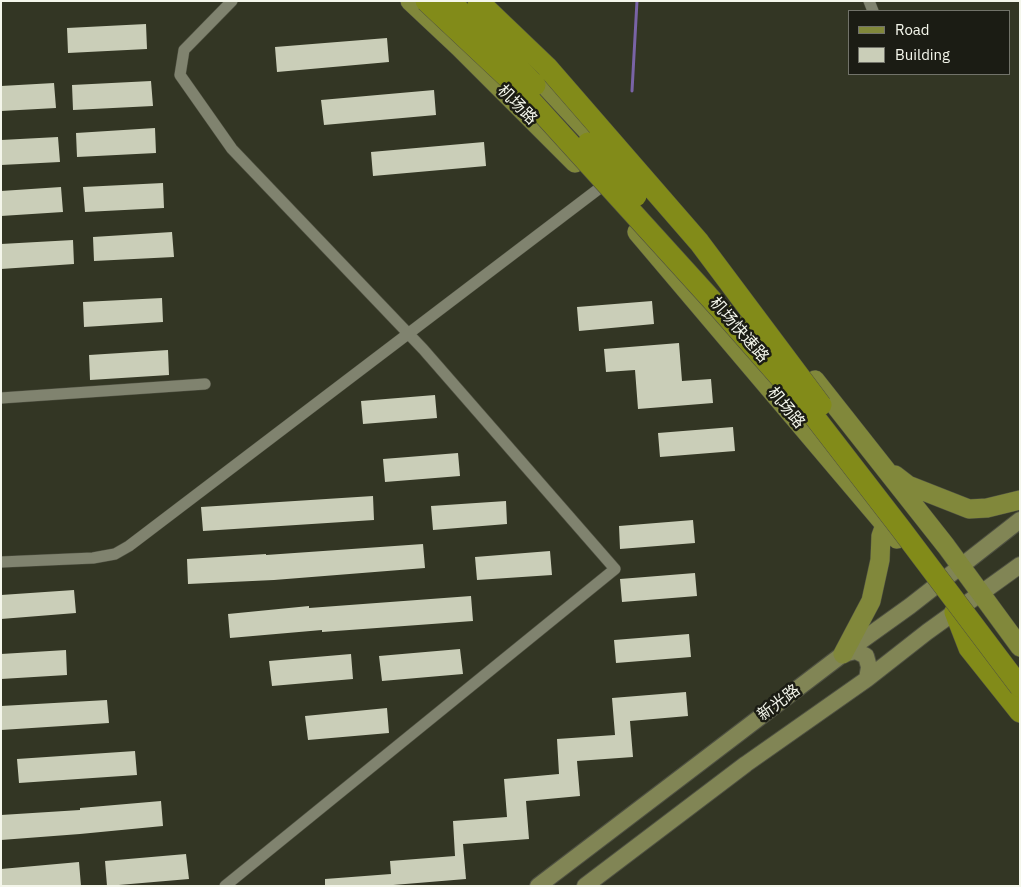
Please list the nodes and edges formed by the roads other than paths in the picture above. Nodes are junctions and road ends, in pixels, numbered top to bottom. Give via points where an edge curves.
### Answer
1 (232, 1) edge
2 (410, 1) edge
3 (426, 1) edge
4 (450, 1) edge
5 (461, 1) edge
6 (478, 1) edge
7 (623, 170) junction
8 (599, 188) junction
9 (408, 333) junction
10 (205, 384) dead end
11 (1, 398) edge
12 (822, 406) junction
13 (880, 465) junction
14 (1020, 500) edge
15 (1020, 520) edge
16 (885, 525) junction
17 (1, 562) edge
18 (1020, 565) edge
19 (960, 566) junction
20 (935, 586) junction
21 (981, 593) junction
22 (955, 612) junction
23 (1020, 647) edge
24 (843, 654) junction
25 (1020, 664) edge
26 (867, 679) junction
27 (1020, 687) edge
28 (1020, 700) edge
29 (1020, 712) edge
30 (225, 886) edge
31 (538, 886) edge
32 (584, 886) edge

1 - 9 street via 184,50 180,75 232,149
2 - 8 main road, 机场路
3 - 27 highway, 机场快速路, bridge via 524,93 813,415
4 - 12 highway, 机场快速路, bridge via 517,66 615,172
5 - 7 main road, 机场路 via 528,66
6 - 12 highway, bridge via 548,68 699,242
7 - 8 street
7 - 13 main road, 机场路 via 804,367
8 - 9 street
8 - 16 main road, 机场路
9 - 17 street via 115,554
9 - 30 street via 615,569
10 - 11 street
12 - 25 highway, 机场快速路
13 - 14 main road via 908,485 969,509
13 - 19 main road, 机场路
15 - 19 main road, 新光路
16 - 20 main road, 机场路
16 - 24 main road via 871,601
18 - 21 main road, 新光路
19 - 20 main road, 新光路
19 - 21 main road, 机场路
20 - 22 main road, 机场路
20 - 24 main road, 新光路
21 - 22 main road, 新光路
21 - 23 main road, 机场路
22 - 26 main road, 新光路
22 - 28 main road, 机场路
22 - 29 highway via 969,648
24 - 26 main road via 856,651 866,656 869,667
24 - 31 main road, 新光路
26 - 32 main road, 新光路 via 746,764

